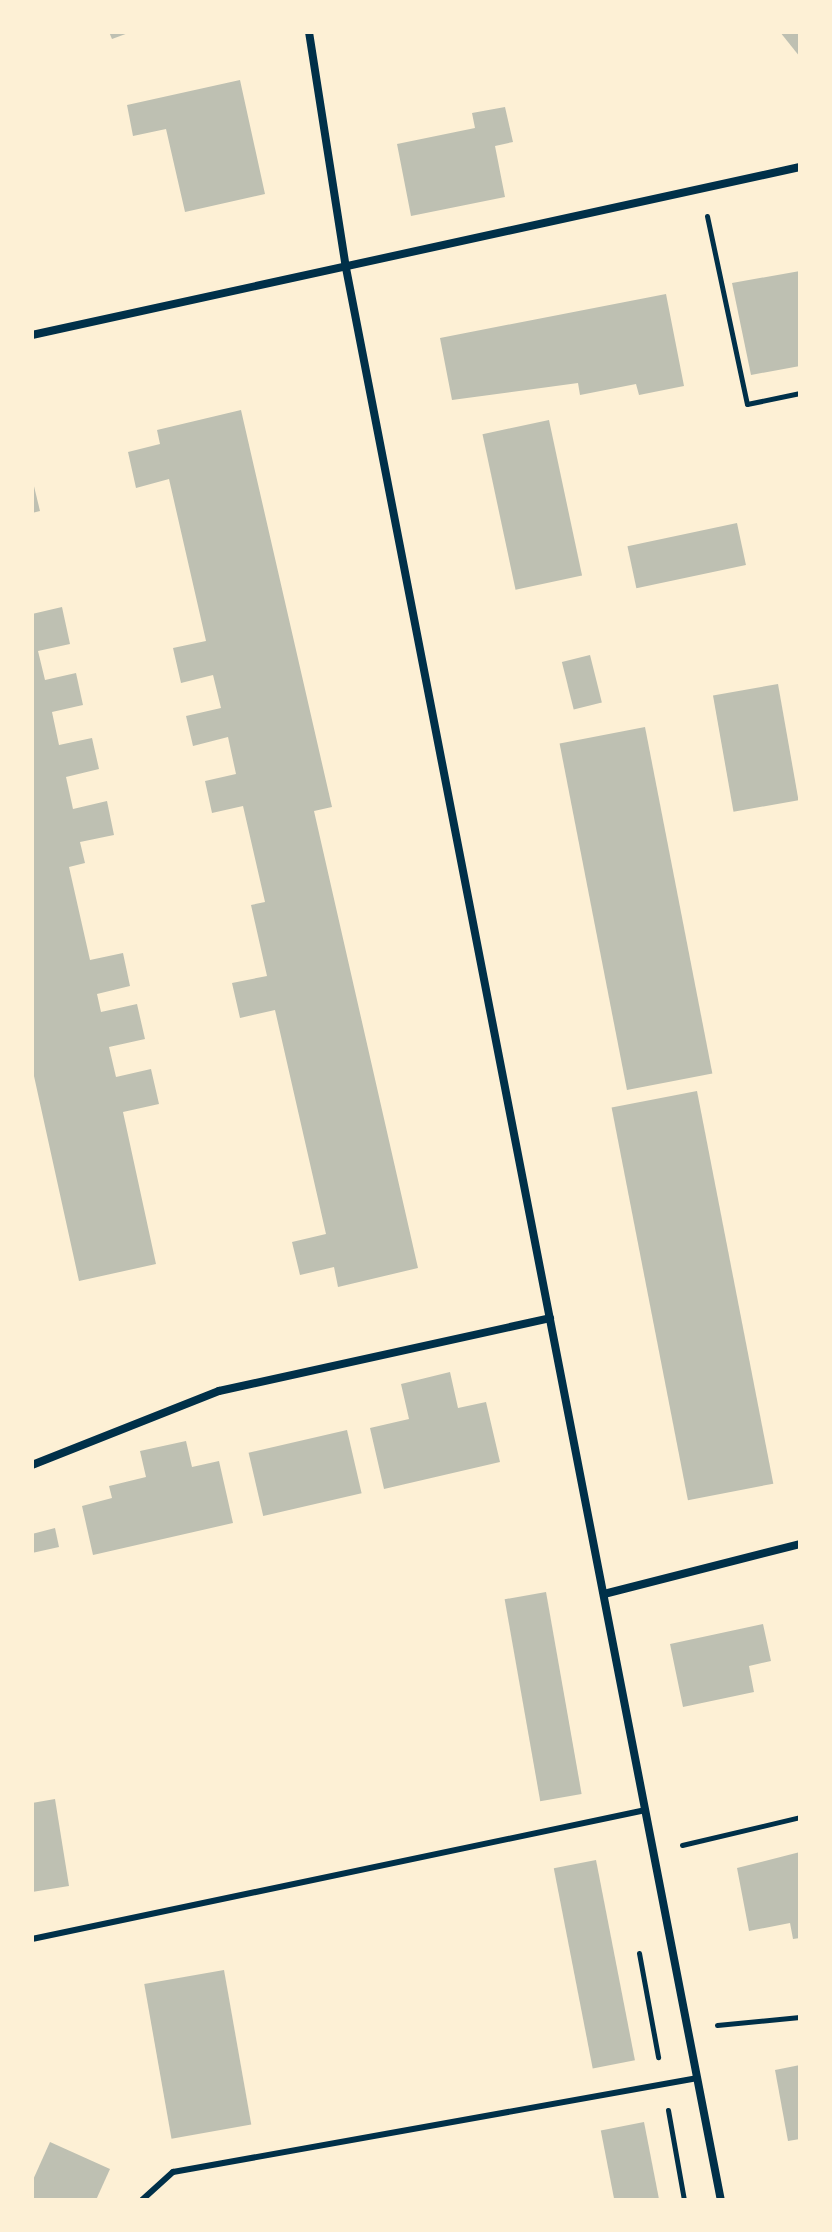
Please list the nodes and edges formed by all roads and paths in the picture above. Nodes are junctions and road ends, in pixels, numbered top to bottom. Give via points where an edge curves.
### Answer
1 (309, 32) edge
2 (800, 167) edge
3 (702, 191) junction
4 (346, 268) junction
5 (32, 335) edge
6 (800, 393) edge
7 (550, 1318) junction
8 (32, 1465) edge
9 (800, 1544) edge
10 (604, 1594) junction
11 (646, 1810) junction
12 (800, 1817) edge
13 (654, 1852) junction
14 (32, 1939) edge
15 (800, 2017) edge
16 (688, 2030) junction
17 (698, 2078) junction
18 (142, 2200) edge
19 (721, 2200) edge

1 - 4 street
2 - 3 street
3 - 4 street
3 - 6 path via 747,404
4 - 5 street
4 - 7 street
7 - 8 street via 219,1391
7 - 10 street
9 - 10 street
10 - 11 street
11 - 13 street
11 - 14 lane
12 - 13 path
13 - 16 street
15 - 16 path
16 - 17 street
17 - 18 lane via 173,2172
17 - 19 street

